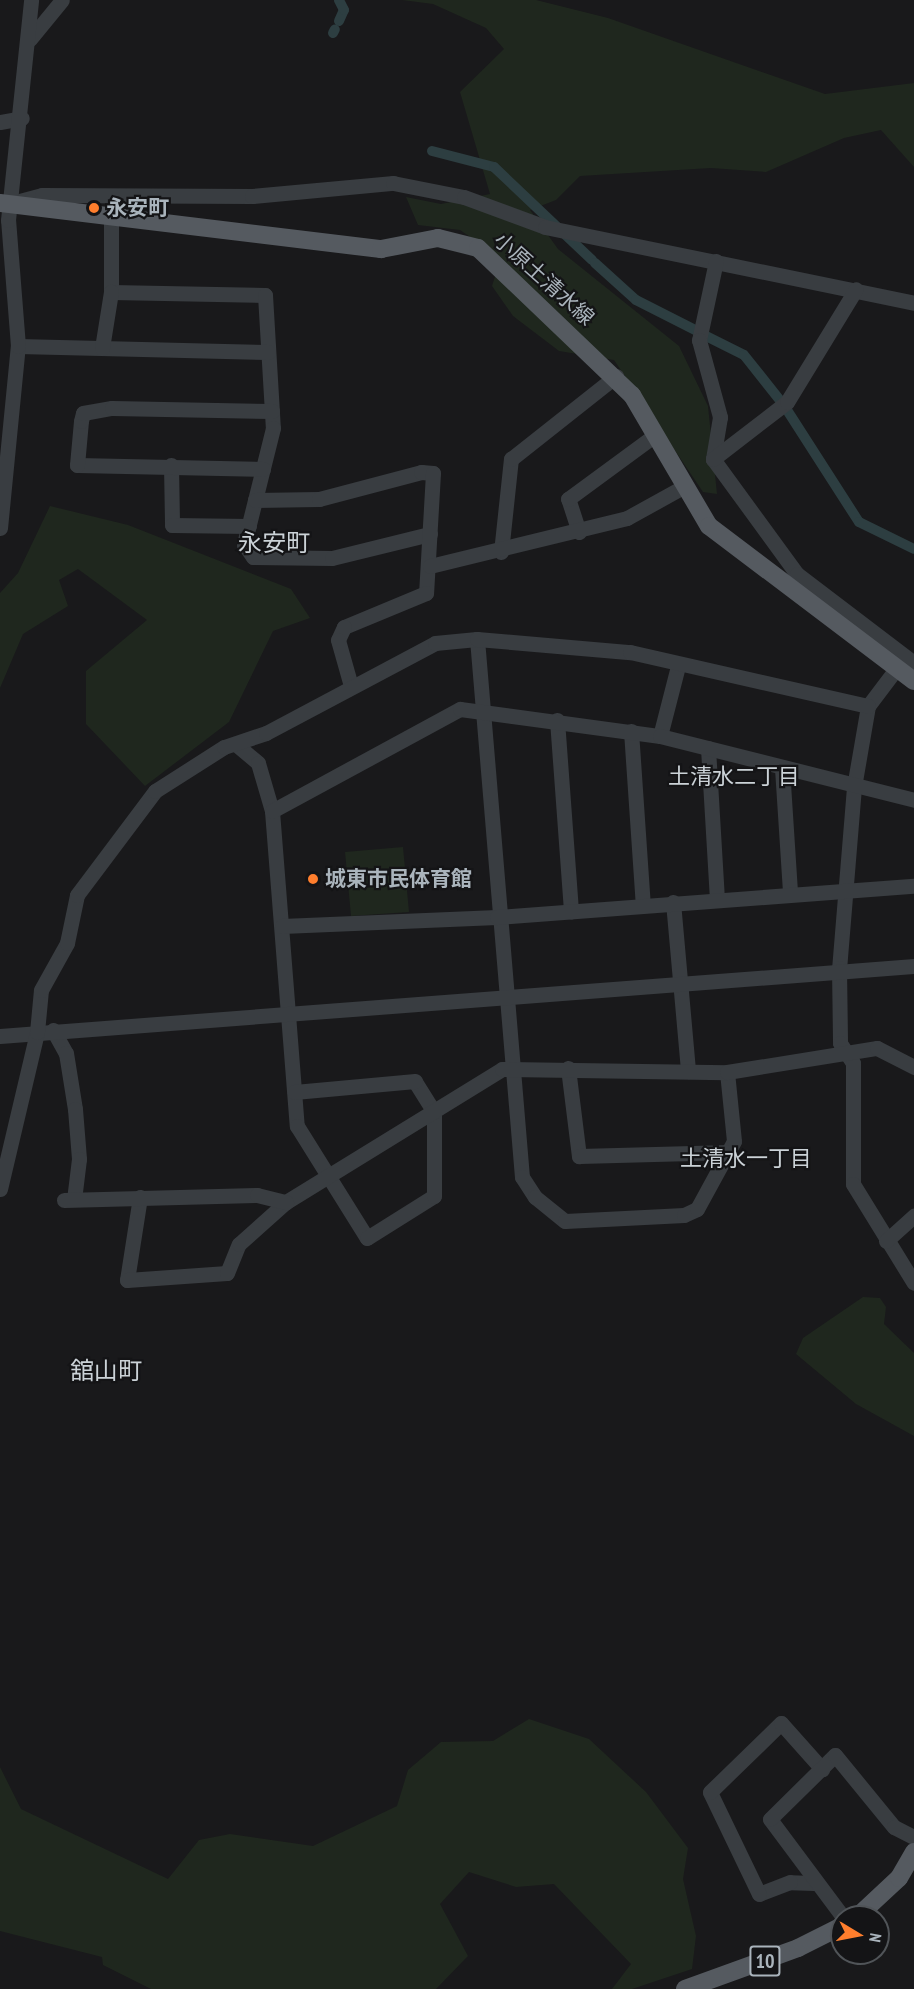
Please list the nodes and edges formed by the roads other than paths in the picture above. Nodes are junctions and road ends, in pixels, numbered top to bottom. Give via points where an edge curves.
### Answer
1 (31, 0) edge
2 (62, 0) edge
3 (30, 39) junction
4 (22, 118) junction
5 (0, 122) edge
6 (5, 203) edge
7 (111, 220) junction
8 (716, 261) junction
9 (6, 289) edge
10 (856, 289) junction
11 (111, 292) junction
12 (914, 303) edge
13 (18, 346) junction
14 (102, 348) junction
15 (268, 352) junction
16 (616, 376) junction
17 (272, 411) junction
18 (656, 435) junction
19 (713, 459) junction
20 (171, 465) junction
21 (263, 469) junction
22 (2, 476) edge
23 (683, 487) junction
24 (255, 500) junction
25 (249, 526) junction
26 (0, 528) edge
27 (579, 532) junction
28 (430, 534) junction
29 (501, 552) junction
30 (430, 566) junction
31 (477, 639) junction
32 (914, 663) edge
33 (678, 666) junction
34 (896, 669) junction
35 (914, 681) edge
36 (351, 686) junction
37 (868, 706) junction
38 (481, 709) junction
39 (556, 720) junction
40 (631, 731) junction
41 (660, 736) junction
42 (238, 746) junction
43 (708, 748) junction
44 (782, 768) junction
45 (854, 787) junction
46 (914, 800) edge
47 (272, 811) junction
48 (914, 886) edge
49 (845, 888) junction
50 (790, 892) junction
51 (717, 898) junction
52 (673, 902) junction
53 (643, 905) junction
54 (571, 911) junction
55 (497, 917) junction
56 (282, 926) junction
57 (914, 966) edge
58 (839, 968) junction
59 (680, 981) junction
60 (506, 998) junction
61 (289, 1011) junction
62 (45, 1031) junction
63 (0, 1036) edge
64 (846, 1049) junction
65 (513, 1067) junction
66 (914, 1067) edge
67 (568, 1068) junction
68 (688, 1071) junction
69 (727, 1072) junction
70 (295, 1092) junction
71 (434, 1112) junction
72 (730, 1152) junction
73 (329, 1176) junction
74 (0, 1190) edge
75 (140, 1197) junction
76 (286, 1202) junction
77 (914, 1216) edge
78 (886, 1241) junction
79 (914, 1282) edge
80 (822, 1770) junction
81 (914, 1838) edge
82 (914, 1852) edge
83 (814, 1882) junction
84 (833, 1905) edge
85 (870, 1905) edge
86 (830, 1932) edge
87 (685, 1989) edge

1 - 3 street
2 - 3 street
3 - 4 street
4 - 5 street
4 - 6 street
6 - 7 main road, 小原土清水線
6 - 8 street via 42,195 252,196 393,183 464,197 544,227
6 - 9 street
7 - 11 street
7 - 16 main road, 小原土清水線 via 381,249 438,238 466,242
8 - 10 street
8 - 19 street via 699,340 720,417
9 - 13 street via 18,311
10 - 12 street
10 - 19 street via 787,402
11 - 14 street
11 - 15 street via 265,295
13 - 14 street
13 - 22 street
14 - 15 street
15 - 17 street
16 - 18 main road, 小原土清水線
16 - 29 street via 511,459
17 - 20 street via 83,412 77,465
17 - 21 street
18 - 23 main road, 小原土清水線
18 - 27 street via 568,499
19 - 32 street via 797,574
20 - 21 street
20 - 25 street via 172,525
21 - 24 street
22 - 26 street
23 - 27 street via 627,518
23 - 34 main road, 小原土清水線 via 726,543
24 - 25 street
24 - 28 street via 319,499 421,472 433,473
25 - 28 street via 244,544 253,557 332,558
27 - 29 street
28 - 30 street
29 - 30 street
30 - 36 street via 426,593 344,627 338,640
31 - 33 street via 585,644
31 - 36 street via 435,643
31 - 38 street
33 - 37 street
33 - 41 street
34 - 35 main road, 小原土清水線
34 - 37 street
36 - 42 street
37 - 45 street
38 - 39 street
38 - 47 street via 448,714
38 - 55 street
39 - 40 street
39 - 54 street
40 - 41 street
40 - 53 street
41 - 43 street
42 - 47 street via 258,763
42 - 62 street via 224,747 155,791 135,812 77,895 68,943 41,990
43 - 44 street
43 - 51 street
44 - 45 street
44 - 50 street
45 - 46 street
45 - 49 street
47 - 56 street
48 - 49 street
49 - 50 street
49 - 58 street
50 - 51 street
51 - 52 street
52 - 53 street
52 - 59 street
53 - 54 street
54 - 55 street
55 - 56 street
55 - 60 street
56 - 61 street
57 - 58 street
58 - 59 street
58 - 64 street via 840,1043
59 - 60 street
59 - 68 street
60 - 61 street
60 - 65 street
61 - 62 street
61 - 70 street
62 - 63 street
62 - 74 street
62 - 75 street via 66,1053 75,1109 79,1159 69,1198
64 - 66 street via 877,1048
64 - 69 street
64 - 78 street via 853,1063 853,1184
65 - 67 street
65 - 71 street
65 - 72 street via 522,1177 535,1197 565,1221 684,1215 697,1209
67 - 68 street
67 - 72 street via 579,1156
68 - 69 street
69 - 72 street
70 - 71 street via 416,1081
70 - 73 street via 297,1126
71 - 73 street
71 - 73 street via 434,1196 367,1238
73 - 76 street
75 - 76 street via 257,1195
75 - 76 street via 128,1280 227,1273 234,1268 239,1244
77 - 78 street
78 - 79 street
80 - 81 street via 836,1755 894,1827
80 - 83 street via 770,1819
80 - 83 street via 781,1723 710,1792 759,1894 790,1882
82 - 85 main road via 899,1878
83 - 84 street
86 - 87 main road, 10 via 798,1948

